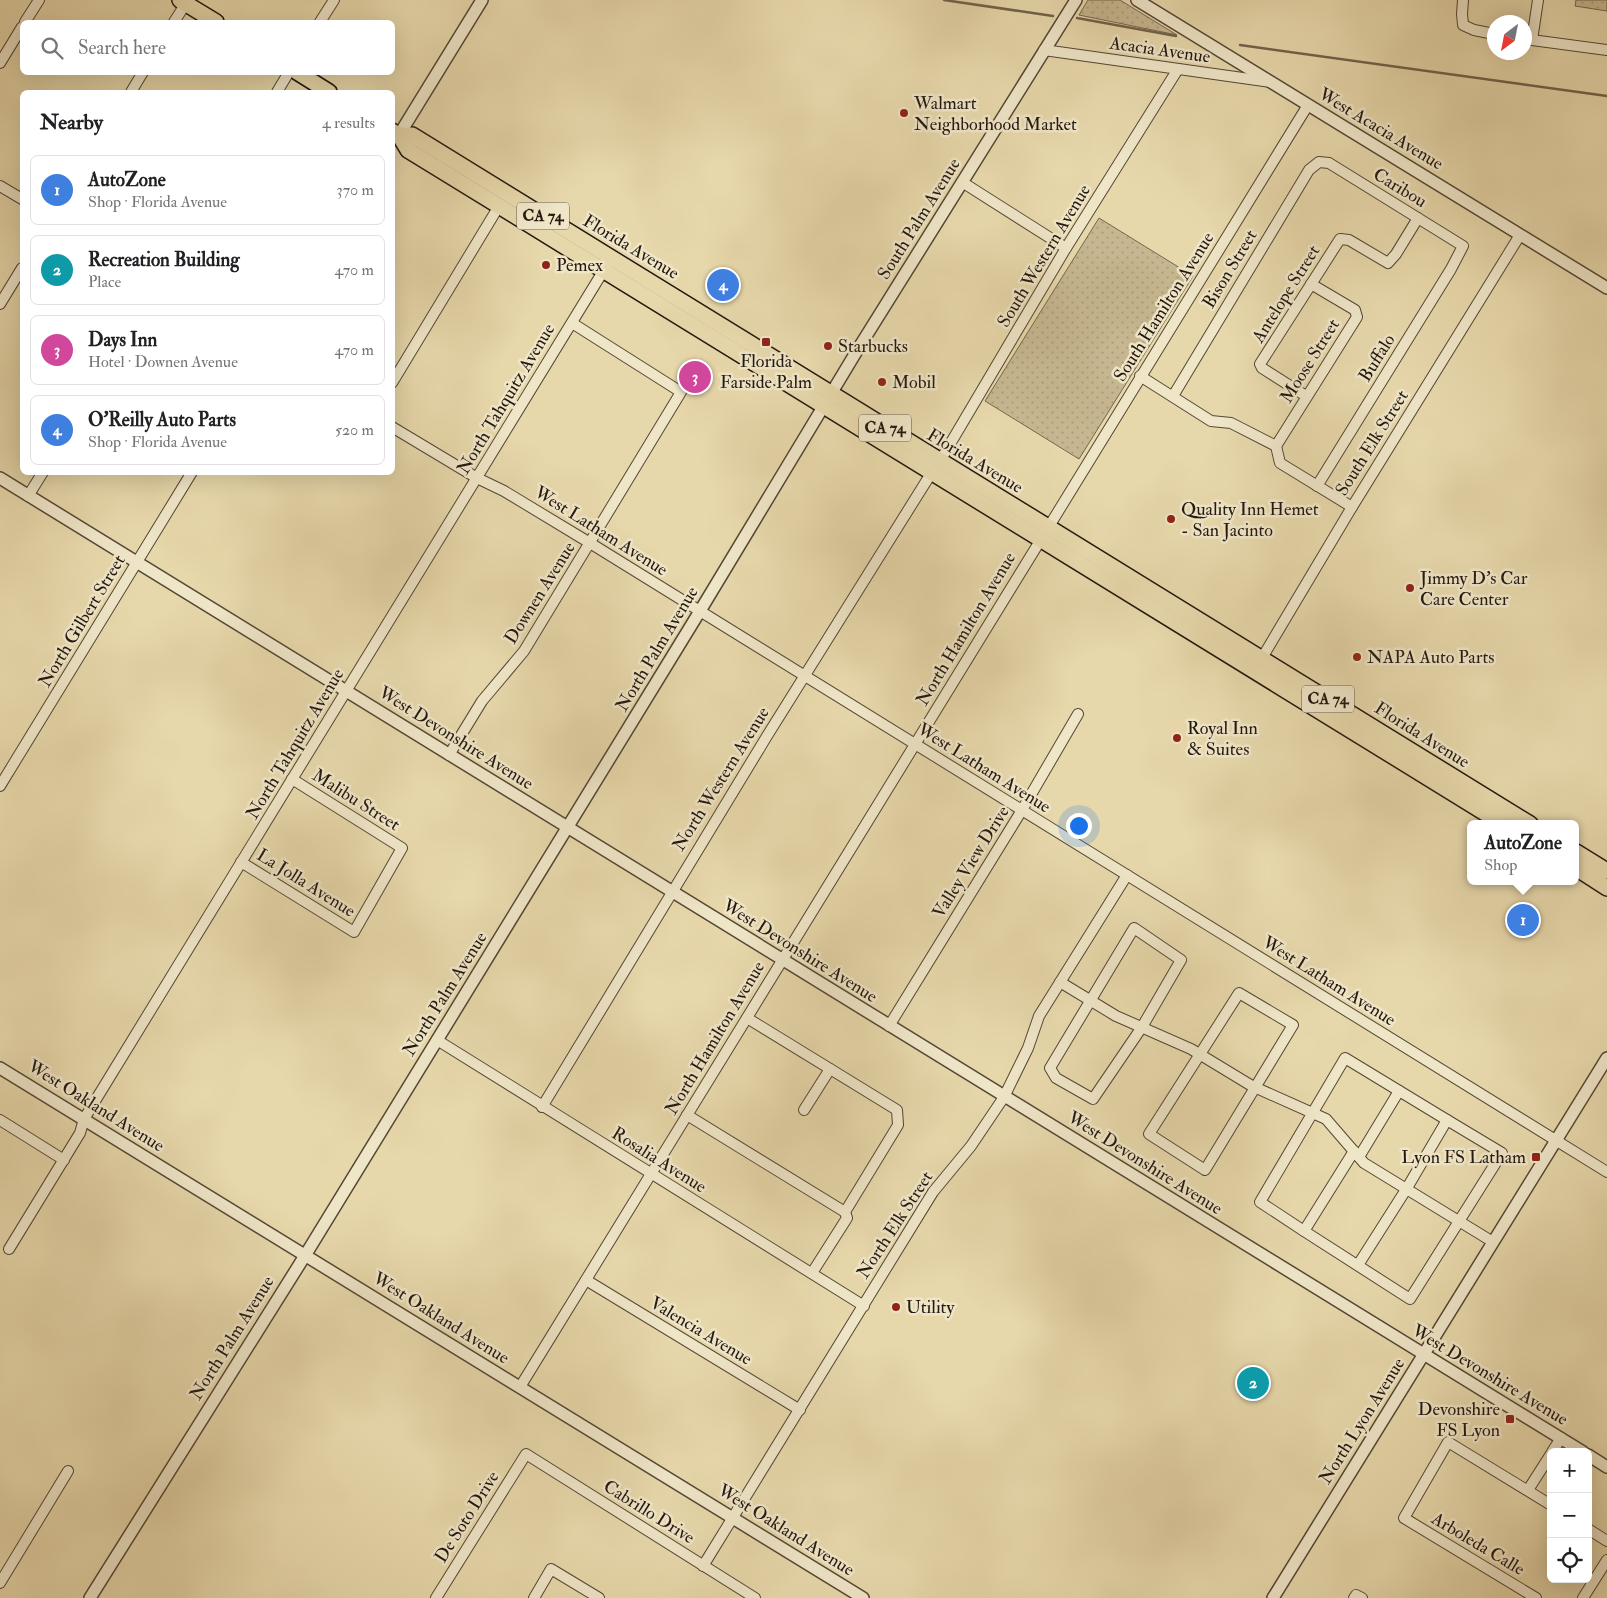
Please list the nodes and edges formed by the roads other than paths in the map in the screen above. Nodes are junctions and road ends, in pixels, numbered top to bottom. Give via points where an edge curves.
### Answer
1 (39, 0) edge
2 (334, 0) edge
3 (482, 0) edge
4 (1076, 0) edge
5 (1137, 0) edge
6 (1463, 0) edge
7 (1538, 0) edge
8 (184, 1) edge
9 (26, 20) edge
10 (175, 20) edge
11 (213, 20) edge
12 (321, 20) edge
13 (1532, 23) edge
14 (20, 30) edge
15 (1487, 33) edge
16 (1532, 40) edge
17 (1044, 50) junction
18 (1607, 50) edge
19 (0, 63) edge
20 (1178, 69) junction
21 (141, 75) edge
22 (287, 75) edge
23 (302, 75) edge
24 (1272, 82) junction
25 (132, 90) edge
26 (278, 90) edge
27 (327, 90) edge
28 (1308, 105) junction
29 (395, 137) edge
30 (1319, 162) joint
31 (962, 182) junction
32 (0, 186) edge
33 (20, 198) edge
34 (499, 206) junction
35 (1418, 218) junction
36 (563, 228) junction
37 (1520, 235) junction
38 (1463, 246) joint
39 (1066, 248) junction
40 (608, 264) junction
41 (20, 271) edge
42 (1311, 284) junction
43 (1607, 288) edge
44 (0, 304) edge
45 (572, 323) junction
46 (395, 378) edge
47 (1145, 379) junction
48 (1173, 396) junction
49 (1306, 396) junction
50 (828, 399) junction
51 (395, 429) edge
52 (1276, 446) junction
53 (936, 467) junction
54 (40, 475) edge
55 (190, 475) edge
56 (0, 478) edge
57 (476, 478) junction
58 (1317, 486) junction
59 (28, 496) junction
60 (1352, 507) junction
61 (1044, 533) junction
62 (590, 543) junction
63 (137, 563) junction
64 (700, 611) junction
65 (1258, 665) junction
66 (804, 676) junction
67 (346, 690) junction
68 (1078, 714) dead end
69 (914, 744) junction
70 (449, 755) junction
71 (1397, 759) junction
72 (292, 780) junction
73 (0, 786) edge
74 (1022, 810) junction
75 (1496, 820) edge
76 (1524, 820) edge
77 (568, 828) junction
78 (1579, 854) edge
79 (241, 862) junction
80 (1579, 870) edge
81 (1607, 871) edge
82 (1127, 875) junction
83 (1607, 888) edge
84 (671, 892) junction
85 (354, 932) joint
86 (782, 960) junction
87 (1060, 982) junction
88 (1090, 1000) junction
89 (747, 1018) junction
90 (889, 1026) junction
91 (1142, 1027) junction
92 (437, 1040) junction
93 (1200, 1055) junction
94 (1607, 1058) edge
95 (0, 1068) edge
96 (830, 1069) junction
97 (1256, 1088) junction
98 (1399, 1091) junction
99 (1004, 1097) junction
100 (542, 1107) junction
101 (804, 1110) dead end
102 (1314, 1114) junction
103 (691, 1118) junction
104 (84, 1119) junction
105 (0, 1120) edge
106 (1447, 1120) junction
107 (1556, 1141) junction
108 (1356, 1154) junction
109 (64, 1160) junction
110 (1607, 1172) edge
111 (651, 1174) junction
112 (1407, 1188) junction
113 (845, 1212) junction
114 (1459, 1221) junction
115 (1304, 1231) junction
116 (1494, 1242) junction
117 (8, 1249) dead end
118 (306, 1254) junction
119 (1358, 1265) junction
120 (812, 1274) junction
121 (586, 1280) junction
122 (864, 1306) junction
123 (1424, 1355) junction
124 (520, 1387) junction
125 (800, 1410) junction
126 (1561, 1438) junction
127 (1555, 1448) edge
128 (1577, 1448) edge
129 (526, 1454) joint
130 (1592, 1458) edge
131 (1547, 1461) edge
132 (1607, 1467) edge
133 (68, 1471) dead end
134 (1528, 1490) junction
135 (1547, 1502) edge
136 (732, 1517) junction
137 (1592, 1531) edge
138 (1607, 1540) edge
139 (1607, 1560) edge
140 (703, 1566) junction
141 (0, 1583) edge
142 (90, 1598) edge
143 (436, 1598) edge
144 (534, 1598) edge
145 (599, 1598) edge
146 (755, 1598) edge
147 (864, 1598) edge
148 (1273, 1598) edge
149 (1536, 1598) edge
150 (1583, 1598) edge

1 - 9 street
2 - 12 street
3 - 29 street
4 - 17 street, South Palm Avenue
5 - 24 street, West Acacia Avenue
6 - 15 street via 1463,25
7 - 13 street
8 - 10 street
8 - 11 main road
14 - 19 street
16 - 18 street
17 - 20 street, Acacia Avenue
17 - 31 street, South Palm Avenue
20 - 24 street, Acacia Avenue
20 - 39 street, South Western Avenue
21 - 25 street
22 - 26 street
23 - 27 main road
24 - 28 street, West Acacia Avenue
28 - 37 street, West Acacia Avenue
28 - 47 street, South Hamilton Avenue
29 - 34 main road, Florida Avenue via 408,150
29 - 36 main road, Florida Avenue / CA 74 via 412,135
30 - 35 street, Caribou via 1329,163
30 - 48 street, Bison Street via 1310,170
31 - 39 street
31 - 50 street, South Palm Avenue
32 - 33 street
34 - 36 main road via 506,201 545,224
34 - 40 main road, Florida Avenue
34 - 46 street
35 - 38 street, Caribou
35 - 42 street, Antelope Street via 1388,263 1349,240 1340,239
36 - 40 main road, Florida Avenue / CA 74
37 - 43 street, West Acacia Avenue
37 - 60 street, South Elk Street
38 - 58 street, Buffalo
39 - 53 street, South Western Avenue
40 - 45 street, North Tahquitz Avenue
40 - 50 main road, Florida Avenue / CA 74
40 - 50 main road, Florida Avenue via 733,350
41 - 44 street
42 - 49 street, Antelope Street via 1260,364
42 - 49 street, Moose Street via 1355,310 1357,317
45 - 57 street, North Tahquitz Avenue
45 - 62 street, Downen Avenue via 681,392
47 - 48 street
47 - 61 street, South Hamilton Avenue
48 - 52 street via 1211,421 1231,423
49 - 52 street, Moose Street
50 - 53 main road, Florida Avenue / CA 74
50 - 64 street, North Palm Avenue
51 - 57 street, West Latham Avenue
52 - 58 street via 1280,463
53 - 61 main road, Florida Avenue / CA 74
53 - 66 street, North Western Avenue
54 - 59 street
55 - 63 street, North Gilbert Street
56 - 59 street, West Devonshire Avenue
57 - 62 street, West Latham Avenue via 504,491
57 - 67 street, North Tahquitz Avenue
58 - 60 street
59 - 63 street, West Devonshire Avenue
60 - 65 street, South Elk Street
61 - 65 main road, Florida Avenue / CA 74
61 - 69 street, North Hamilton Avenue
62 - 64 street, West Latham Avenue
62 - 70 street, Downen Avenue via 524,651 482,701
63 - 67 street, West Devonshire Avenue
63 - 73 street, North Gilbert Street
64 - 66 street, West Latham Avenue
64 - 77 street, North Palm Avenue
65 - 71 main road, Florida Avenue
65 - 76 main road, Florida Avenue / CA 74
66 - 69 street, West Latham Avenue
66 - 84 street, North Western Avenue
67 - 70 street, West Devonshire Avenue
67 - 72 street, North Tahquitz Avenue
68 - 74 street, Valley View Drive
69 - 74 street, West Latham Avenue
69 - 86 street, North Hamilton Avenue
70 - 77 street, West Devonshire Avenue
71 - 75 main road, Florida Avenue
71 - 76 main road via 1401,754 1485,803
72 - 79 street, North Tahquitz Avenue
72 - 85 street, Malibu Street via 402,848
74 - 82 street, West Latham Avenue
74 - 90 street, Valley View Drive
77 - 84 street, West Devonshire Avenue
77 - 92 street, North Palm Avenue
78 - 81 main road
79 - 85 street, La Jolla Avenue
79 - 104 street, North Tahquitz Avenue
80 - 83 main road
82 - 87 street, North Elk Street
82 - 107 street, West Latham Avenue
84 - 86 street, West Devonshire Avenue
84 - 100 street, North Western Avenue
86 - 89 street, North Hamilton Avenue
86 - 90 street, West Devonshire Avenue
87 - 88 street
87 - 99 street, North Elk Street via 1039,1016 1028,1048
88 - 91 street
88 - 91 street via 1134,928 1182,960
88 - 91 street via 1050,1068 1056,1078 1093,1099
89 - 96 street
89 - 103 street, North Hamilton Avenue
90 - 99 street, West Devonshire Avenue
91 - 93 street
92 - 100 street, Rosalia Avenue
92 - 118 street, North Palm Avenue
93 - 97 street
93 - 97 street via 1239,993 1293,1025
93 - 97 street via 1149,1134 1206,1170
94 - 107 street, North Lyon Avenue
95 - 104 street, West Oakland Avenue
96 - 101 street
96 - 113 street via 897,1110 898,1124
97 - 102 street
98 - 102 street via 1345,1058
98 - 106 street
98 - 108 street
99 - 122 street, North Elk Street via 971,1146 933,1192
99 - 123 street, West Devonshire Avenue
100 - 111 street, Rosalia Avenue
102 - 108 street via 1326,1119
102 - 115 street via 1260,1202
103 - 111 street, North Hamilton Avenue
103 - 113 street
104 - 109 street, North Tahquitz Avenue via 80,1134
104 - 118 street, West Oakland Avenue
105 - 109 street
106 - 112 street
106 - 114 street via 1502,1153
107 - 110 street, West Latham Avenue
107 - 116 street, North Lyon Avenue
108 - 112 street via 1364,1163
108 - 115 street
109 - 117 street, North Tahquitz Avenue
111 - 120 street, Rosalia Avenue
111 - 121 street, North Hamilton Avenue
112 - 114 street
112 - 119 street
113 - 120 street via 848,1218
114 - 116 street
114 - 119 street via 1410,1299
115 - 119 street
116 - 123 street, North Lyon Avenue
118 - 124 street, West Oakland Avenue
118 - 142 street, North Palm Avenue
120 - 122 street, Rosalia Avenue
121 - 124 street, North Hamilton Avenue
121 - 125 street, Valencia Avenue
122 - 125 street, North Elk Street
123 - 126 street, West Devonshire Avenue
123 - 148 street, North Lyon Avenue
124 - 136 street, West Oakland Avenue
125 - 136 street, North Elk Street
126 - 127 street
126 - 128 street, West Devonshire Avenue
129 - 140 street, Cabrillo Drive
129 - 143 street, De Soto Drive
130 - 132 street
131 - 134 street
133 - 141 street
134 - 135 street
134 - 149 street, Arboleda Calle via 1448,1442 1404,1518
136 - 140 street, North Elk Street
136 - 147 street, West Oakland Avenue
137 - 138 street
139 - 150 street
140 - 146 street, Cabrillo Drive
144 - 145 street via 551,1569

